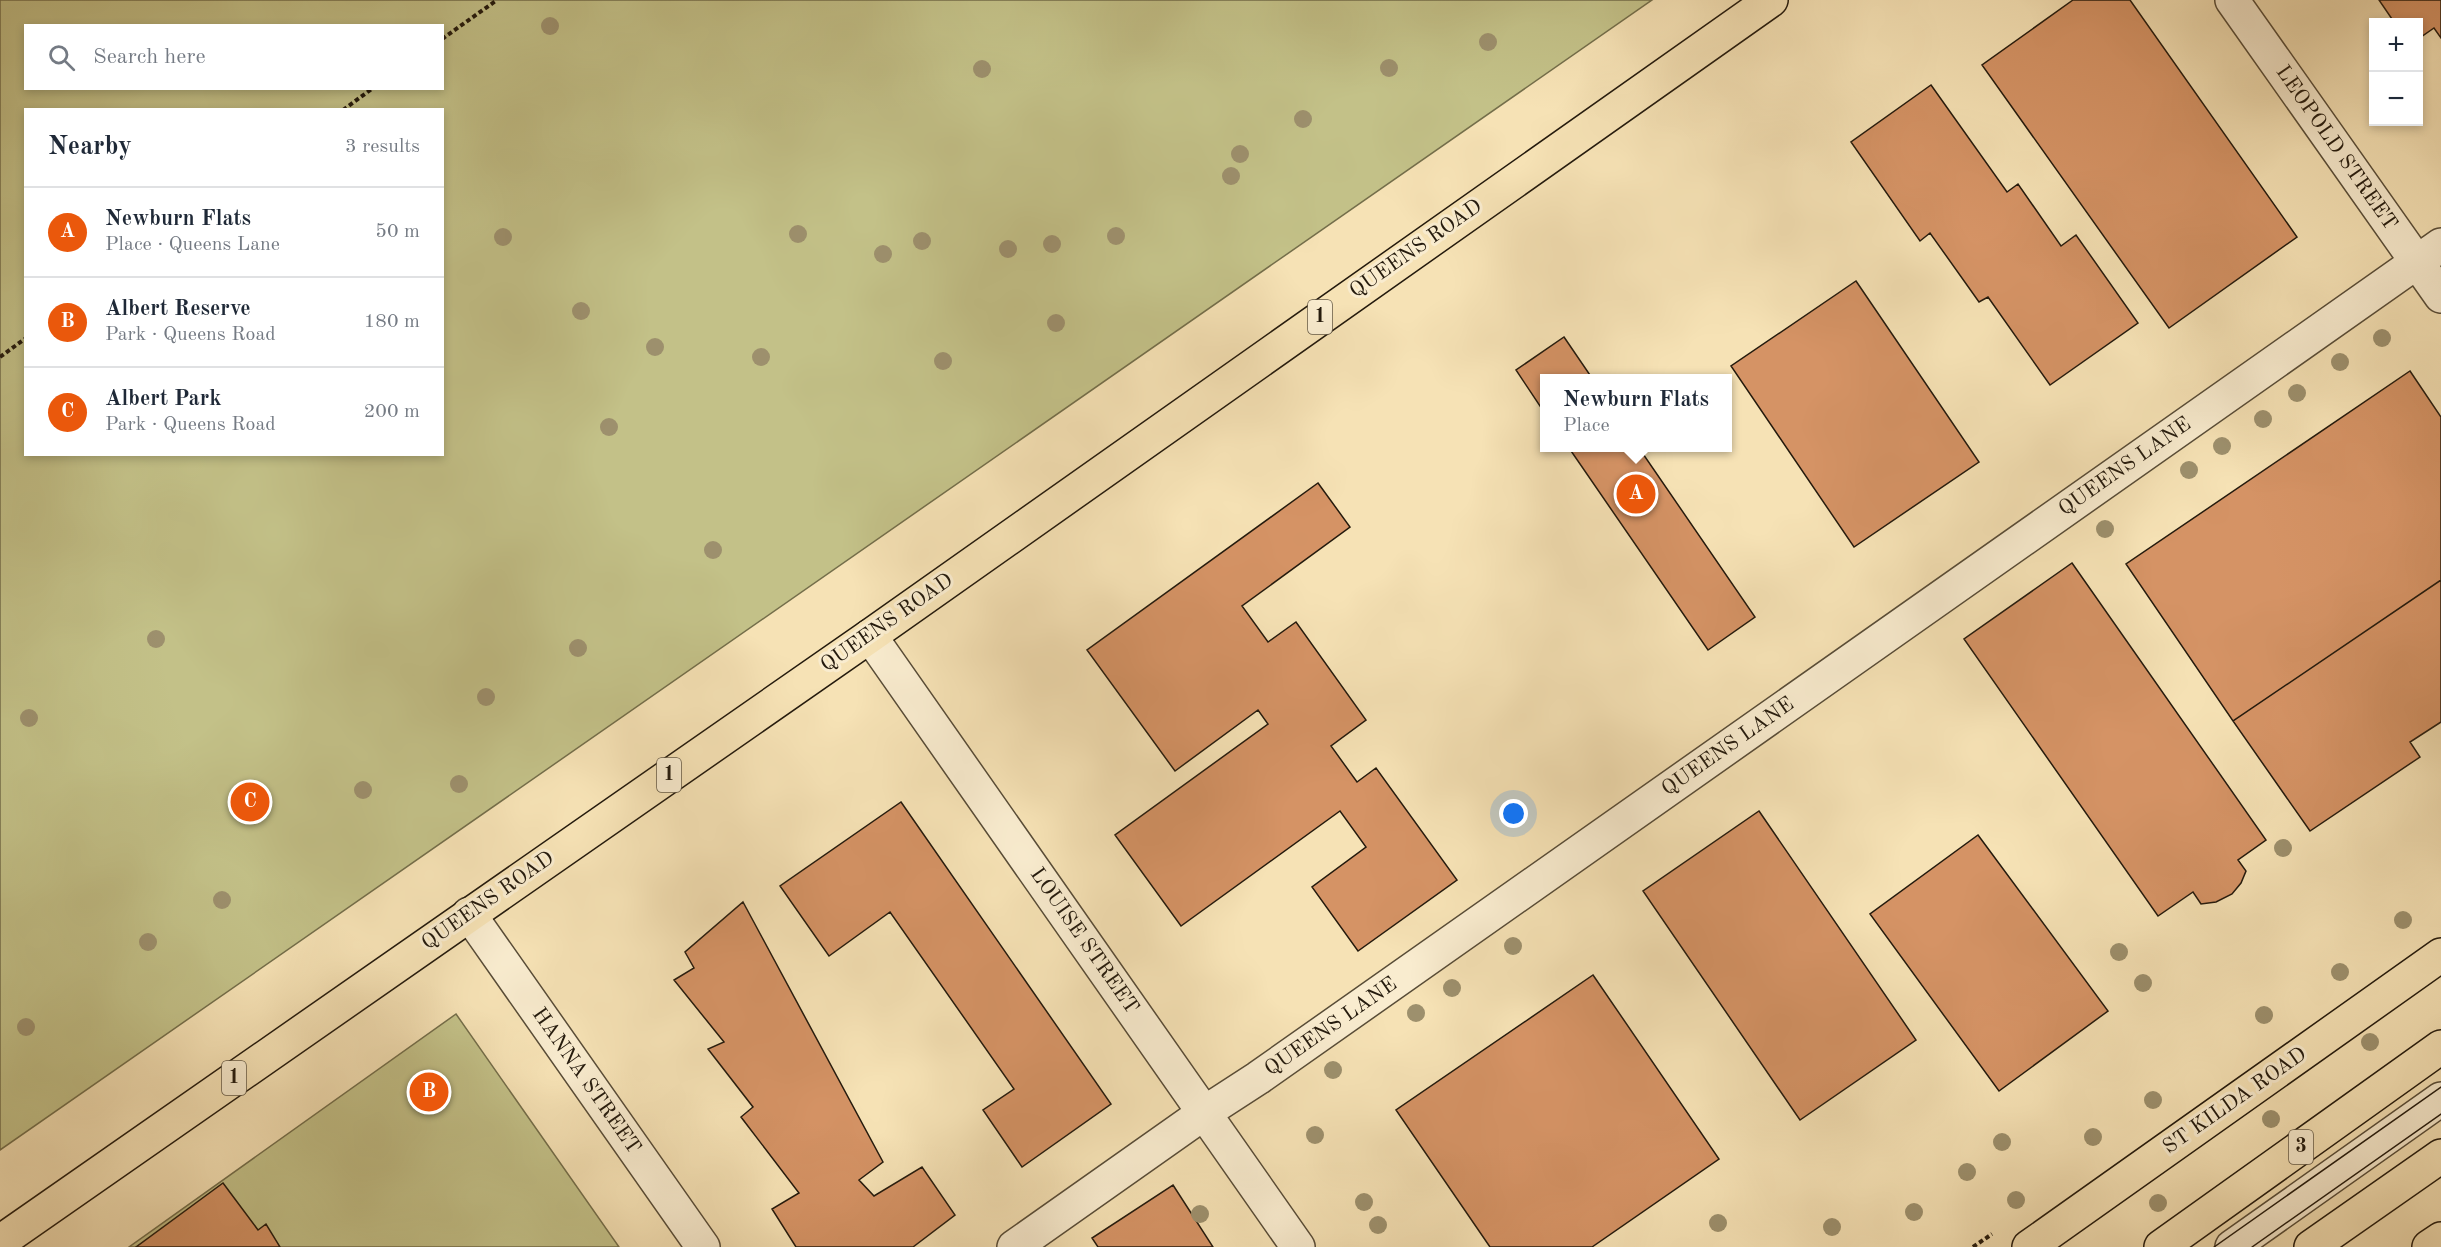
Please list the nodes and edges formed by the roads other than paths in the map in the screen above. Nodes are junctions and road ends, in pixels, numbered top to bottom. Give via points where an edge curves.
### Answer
1 (1771, 0) edge
2 (2232, 0) edge
3 (2429, 253) edge
4 (2441, 296) edge
5 (870, 636) junction
6 (469, 914) junction
7 (2441, 955) edge
8 (2441, 1047) edge
9 (2441, 1099) edge
10 (1204, 1113) junction
11 (2441, 1156) edge
12 (2441, 1239) edge
13 (0, 1242) edge
14 (703, 1247) edge
15 (1014, 1247) edge
16 (1298, 1247) edge
17 (2029, 1247) edge
18 (2161, 1247) edge
19 (2232, 1247) edge
20 (2311, 1247) edge
21 (2429, 1247) edge

1 - 5 main road, QUEENS ROAD / 1
2 - 3 street, LEOPOLD STREET
3 - 4 street, LEOPOLD STREET
3 - 10 street, QUEENS LANE
5 - 6 main road, QUEENS ROAD / 1
5 - 10 street, LOUISE STREET
6 - 13 main road, QUEENS ROAD / 1
6 - 14 street, HANNA STREET
7 - 17 main road, ST KILDA ROAD
8 - 18 main road, 3
9 - 19 street
10 - 15 street, QUEENS LANE
10 - 16 street, LOUISE STREET
11 - 20 main road
12 - 21 main road

